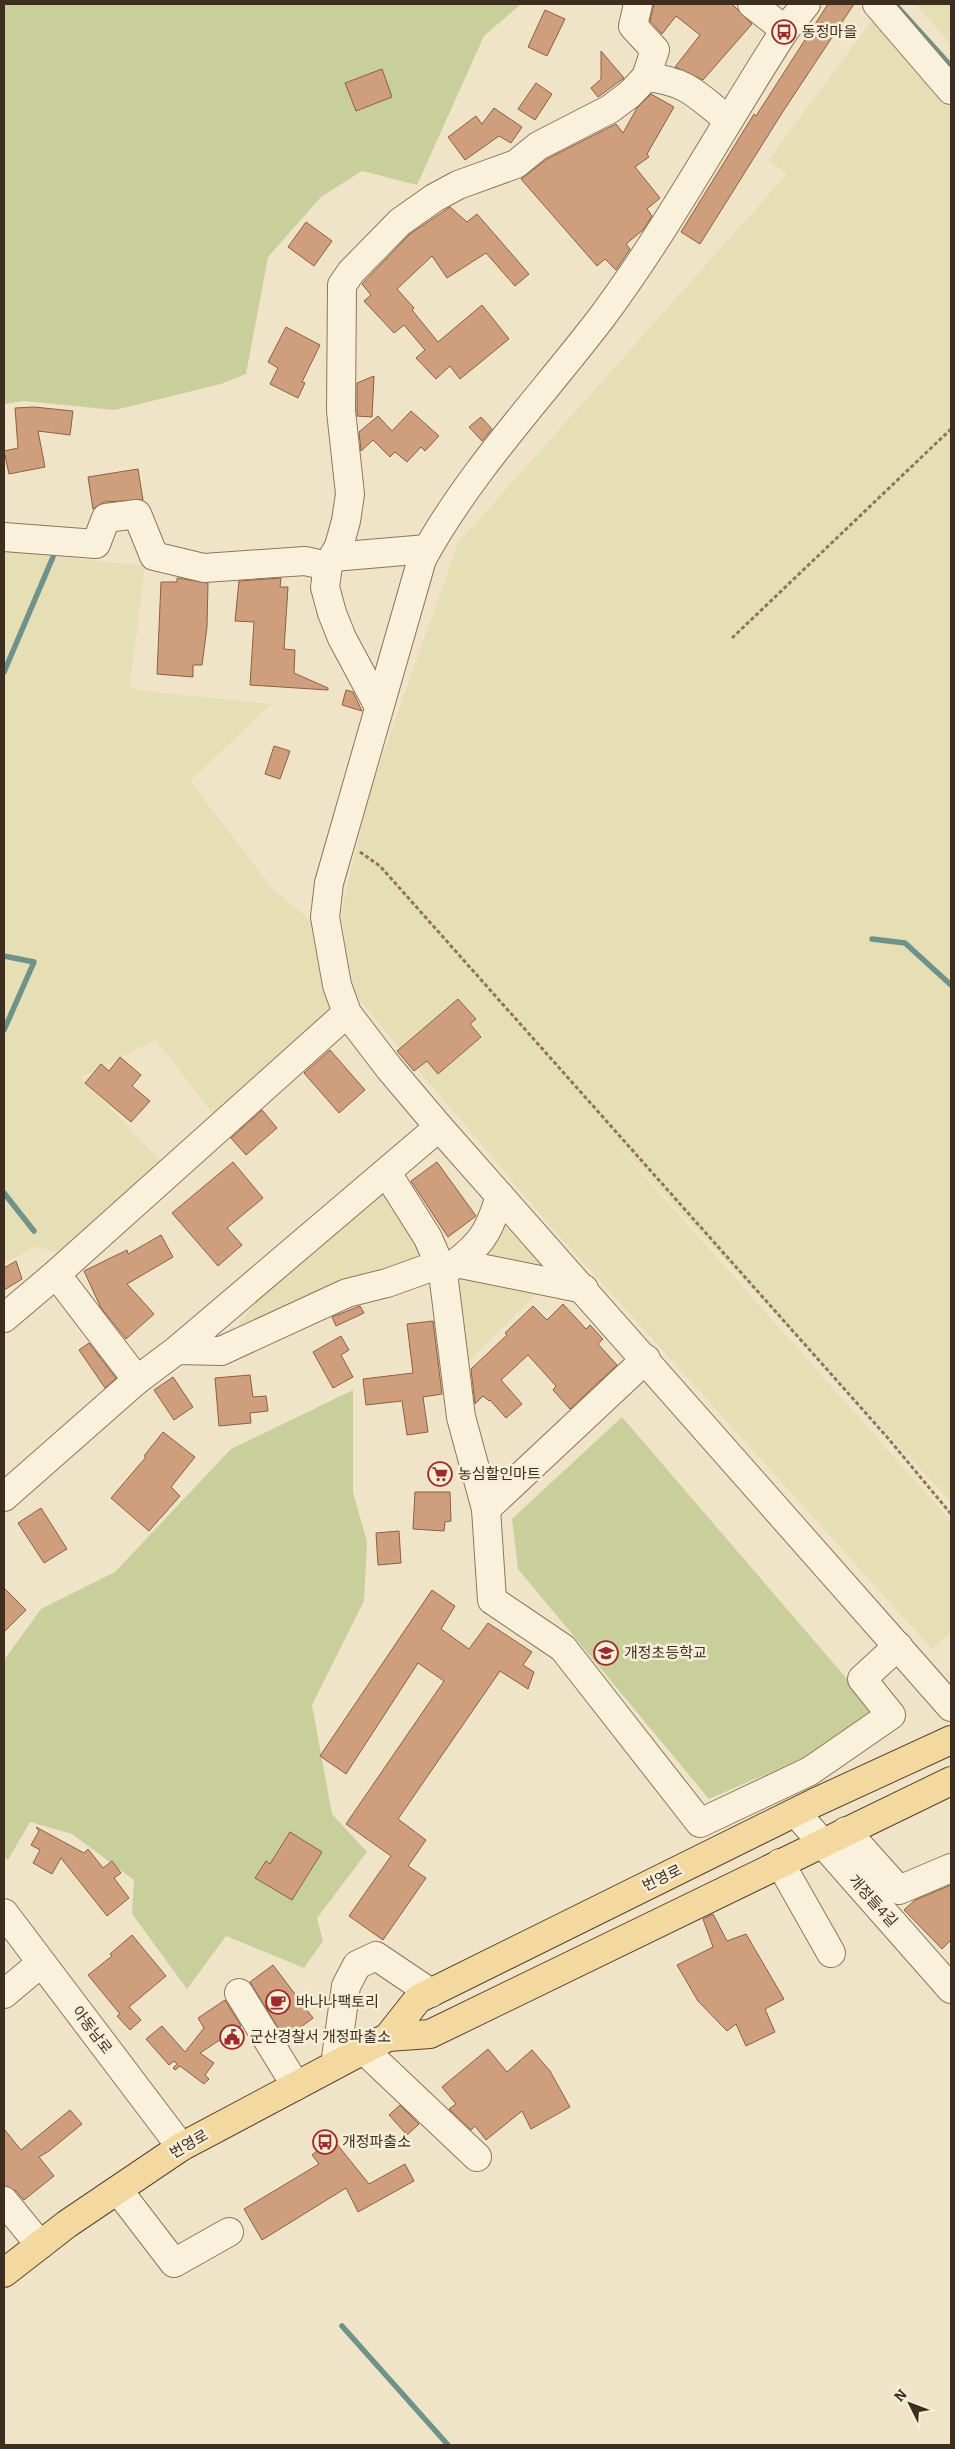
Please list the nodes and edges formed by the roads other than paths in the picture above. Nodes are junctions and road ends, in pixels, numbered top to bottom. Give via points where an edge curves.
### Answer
1 (638, 4) edge
2 (752, 4) edge
3 (806, 4) edge
4 (877, 4) edge
5 (784, 30) junction
6 (646, 77) junction
7 (951, 90) edge
8 (728, 120) junction
9 (4, 536) edge
10 (427, 550) junction
11 (330, 561) junction
12 (379, 707) junction
13 (347, 1013) junction
14 (439, 1127) junction
15 (387, 1173) junction
16 (500, 1196) junction
17 (446, 1267) junction
18 (56, 1274) junction
19 (584, 1290) junction
20 (4, 1318) edge
21 (177, 1350) junction
22 (646, 1359) junction
23 (137, 1380) junction
24 (4, 1497) edge
25 (486, 1508) junction
26 (898, 1646) junction
27 (951, 1707) edge
28 (951, 1740) edge
29 (951, 1781) edge
30 (796, 1812) junction
31 (846, 1831) junction
32 (821, 1843) junction
33 (780, 1864) junction
34 (951, 1868) edge
35 (4, 1913) edge
36 (831, 1953) dead end
37 (40, 1963) junction
38 (951, 1988) edge
39 (239, 1993) dead end
40 (431, 1993) junction
41 (4, 1994) edge
42 (388, 2036) junction
43 (364, 2050) junction
44 (335, 2065) junction
45 (296, 2086) junction
46 (181, 2147) junction
47 (477, 2157) dead end
48 (118, 2190) junction
49 (4, 2201) edge
50 (230, 2232) dead end
51 (40, 2245) junction
52 (4, 2274) edge

1 - 6 street via 632,26 655,50
2 - 5 street
3 - 5 street
4 - 7 street
5 - 8 street
6 - 8 street via 666,79 687,87
6 - 11 street via 610,109 538,146 516,164 458,185 434,198 400,222 342,285 341,411 350,494 339,546
8 - 10 street via 603,315 476,476 443,521
9 - 11 street via 96,544 106,518 137,514 154,556 204,568
10 - 11 street
10 - 12 street
11 - 12 street via 325,587 332,613
12 - 13 street via 329,883 325,917 337,985
13 - 14 street
13 - 18 street
14 - 15 street
14 - 16 street
15 - 17 street
15 - 21 street
16 - 17 street via 491,1224 473,1251
16 - 19 street
17 - 19 street
17 - 21 street via 348,1293 222,1351
17 - 25 street via 461,1417
18 - 20 street
18 - 23 street
19 - 22 street
21 - 23 street
22 - 25 street
22 - 26 street
23 - 24 street
25 - 26 street via 492,1600 563,1648 700,1823 810,1771 891,1715 862,1678
26 - 27 street
28 - 30 main road, 번영로
29 - 31 main road, 번영로
30 - 32 street, 개정들4길
30 - 40 main road, 번영로
31 - 32 main road, 번영로
31 - 34 street via 899,1890
32 - 33 main road, 번영로
32 - 38 street, 개정들4길
33 - 36 street
33 - 42 main road, 번영로 via 430,2034
35 - 37 street, 아동남로
37 - 41 street
37 - 46 street, 아동남로
39 - 45 street
40 - 42 main road, 번영로 via 418,1999
40 - 44 street via 376,1956 357,1964 346,1986
42 - 43 main road, 번영로
43 - 44 main road, 번영로
43 - 47 street
44 - 45 main road, 번영로
45 - 46 main road, 번영로
46 - 48 main road, 번영로
48 - 50 street via 174,2263
48 - 51 main road, 번영로
49 - 51 street
51 - 52 main road, 번영로

